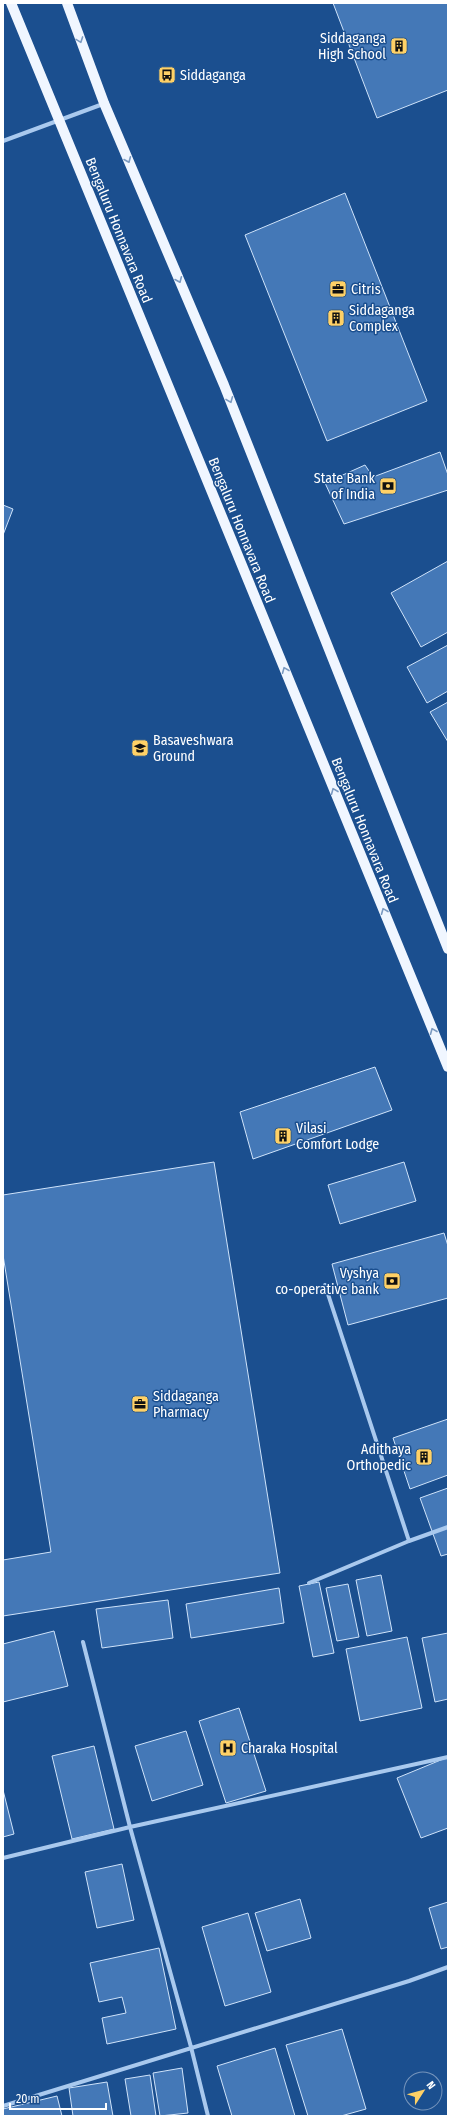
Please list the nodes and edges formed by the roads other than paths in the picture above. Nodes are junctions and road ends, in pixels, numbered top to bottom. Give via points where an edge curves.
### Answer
1 (11, 3) edge
2 (67, 3) edge
3 (104, 103) junction
4 (58, 120) junction
5 (3, 141) edge
6 (448, 949) edge
7 (448, 1067) edge
8 (325, 1285) dead end
9 (448, 1527) edge
10 (409, 1541) junction
11 (309, 1583) dead end
12 (83, 1642) dead end
13 (448, 1758) edge
14 (130, 1827) junction
15 (3, 1858) edge
16 (448, 1967) edge
17 (191, 2047) junction
18 (3, 2106) edge
19 (208, 2116) edge

1 - 4 main road, Bengaluru Honnavara Road
2 -> 3 main road
3 - 4 street
3 -> 6 main road via 224,385
4 - 5 street
7 -> 4 main road, Bengaluru Honnavara Road
8 - 10 street
9 - 10 street
10 - 11 street
12 - 14 street
13 - 14 street
14 - 15 street
14 - 17 street
16 - 17 street
17 - 18 street
17 - 19 street

